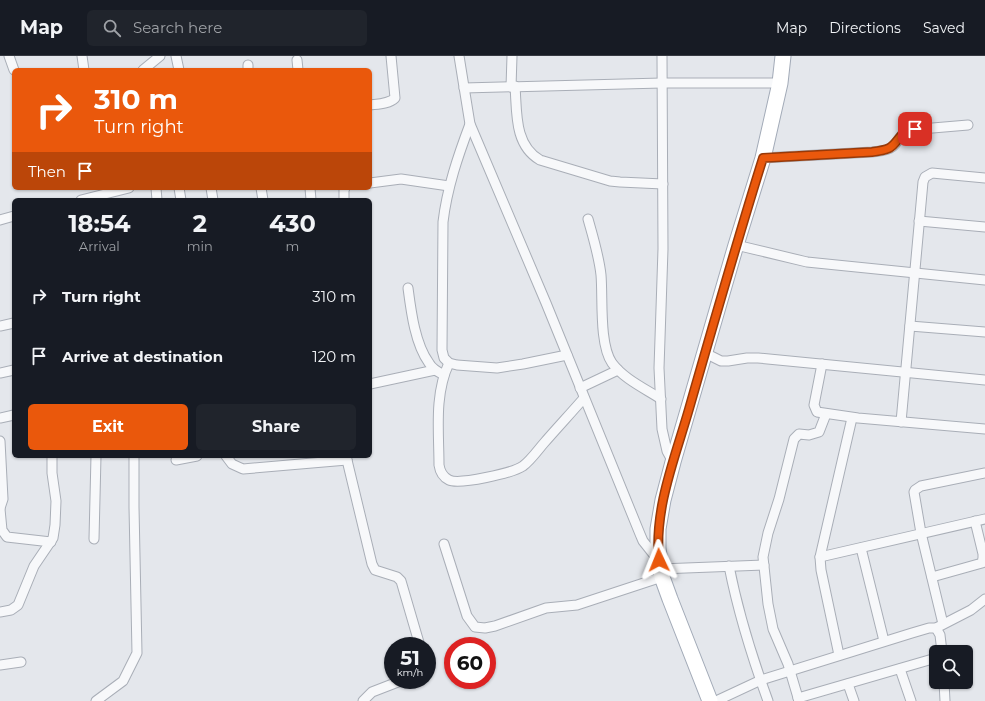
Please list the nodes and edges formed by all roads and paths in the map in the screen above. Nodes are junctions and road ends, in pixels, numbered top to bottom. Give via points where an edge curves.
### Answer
1 (9, 56) edge
2 (82, 56) edge
3 (160, 56) edge
4 (176, 56) edge
5 (391, 56) edge
6 (459, 56) edge
7 (512, 56) edge
8 (662, 56) edge
9 (783, 56) edge
10 (297, 60) dead end
11 (13, 68) edge
12 (84, 68) edge
13 (145, 68) edge
14 (179, 68) edge
15 (298, 68) edge
16 (662, 83) junction
17 (780, 83) junction
18 (513, 86) junction
19 (464, 88) junction
20 (372, 105) edge
21 (470, 124) junction
22 (968, 125) dead end
23 (763, 158) junction
24 (985, 178) edge
25 (372, 183) edge
26 (663, 184) junction
27 (449, 186) junction
28 (109, 190) edge
29 (87, 198) edge
30 (12, 217) edge
31 (588, 218) dead end
32 (0, 220) edge
33 (919, 221) junction
34 (985, 227) edge
35 (736, 245) junction
36 (915, 273) junction
37 (985, 280) edge
38 (408, 288) dead end
39 (12, 323) edge
40 (0, 326) edge
41 (910, 326) junction
42 (985, 332) edge
43 (705, 353) junction
44 (567, 355) junction
45 (449, 363) junction
46 (822, 364) junction
47 (12, 370) edge
48 (618, 370) junction
49 (439, 372) junction
50 (0, 373) edge
51 (905, 373) junction
52 (985, 380) edge
53 (372, 384) edge
54 (580, 388) junction
55 (584, 398) junction
56 (661, 399) junction
57 (826, 414) junction
58 (12, 415) edge
59 (0, 418) edge
60 (852, 418) junction
61 (901, 422) junction
62 (985, 429) edge
63 (0, 441) edge
64 (52, 458) edge
65 (96, 458) edge
66 (134, 458) edge
67 (186, 458) edge
68 (228, 458) edge
69 (346, 458) edge
70 (176, 460) dead end
71 (673, 462) junction
72 (985, 473) edge
73 (0, 509) edge
74 (985, 519) edge
75 (975, 521) junction
76 (921, 534) junction
77 (94, 539) dead end
78 (51, 542) junction
79 (444, 544) dead end
80 (861, 548) junction
81 (820, 557) junction
82 (764, 565) junction
83 (729, 566) junction
84 (660, 568) junction
85 (932, 578) junction
86 (985, 602) edge
87 (0, 612) edge
88 (940, 626) junction
89 (417, 637) edge
90 (884, 641) junction
91 (941, 645) edge
92 (839, 655) junction
93 (929, 660) edge
94 (21, 662) dead end
95 (0, 665) edge
96 (900, 669) junction
97 (790, 670) junction
98 (761, 680) junction
99 (848, 684) junction
100 (384, 687) edge
101 (944, 689) edge
102 (799, 700) edge
103 (96, 701) edge
104 (363, 701) edge
105 (710, 701) edge
106 (716, 701) edge
107 (768, 701) edge
108 (854, 701) edge
109 (911, 701) edge
110 (945, 701) edge

1 - 11 street
2 - 12 street
3 - 13 street
4 - 14 street
5 - 20 street via 395,98 392,101
6 - 19 street
7 - 18 street
8 - 16 street
9 - 17 main road
10 - 15 street
16 - 17 street
16 - 18 street
16 - 26 street
17 - 23 main road
18 - 19 street
18 - 26 street via 520,135 526,148 535,157 610,181
19 - 21 street
21 - 27 street
21 - 44 street
22 - 23 street via 908,130 886,150
23 - 35 main road
24 - 33 street via 928,174 923,182
25 - 27 street via 407,179
26 - 56 street
27 - 45 street via 443,222 442,343 444,358
28 - 29 street
30 - 32 street
31 - 48 street via 601,275 606,348
33 - 34 street
33 - 36 street
35 - 36 street via 807,262
35 - 43 main road
36 - 37 street
36 - 41 street
38 - 49 street via 420,345 428,363
39 - 40 street
41 - 42 street
41 - 51 street
43 - 46 street via 721,361 746,358
43 - 71 main road
44 - 45 street via 497,368
44 - 54 street
45 - 49 street
46 - 51 street
46 - 57 street via 814,405 817,412
47 - 50 street
48 - 54 street
48 - 56 street
49 - 53 street
49 - 55 street via 439,465 440,472 454,482 492,476 522,466
51 - 52 street
51 - 61 street
54 - 55 street
55 - 84 street via 640,534
56 - 71 street via 662,429 667,451
57 - 60 street
57 - 82 street via 819,432 799,434 794,439 765,543
58 - 59 street
60 - 61 street
60 - 81 street
61 - 62 street
63 - 73 street via 3,499
64 - 78 street via 56,501
65 - 77 street
66 - 103 street via 137,653 123,681
67 - 70 street
68 - 69 street via 232,464 243,469
69 - 89 street via 372,564 375,570 397,577 401,581
71 - 84 main road via 658,529
72 - 76 street via 921,486 915,490
73 - 78 street via 2,530 7,536
74 - 75 street
75 - 76 street
75 - 85 street via 983,554 982,563
76 - 80 street
76 - 85 street
78 - 87 street via 34,566 18,605 11,610
79 - 84 street via 467,616 475,627 479,628 495,626 546,608 577,605
80 - 81 street
80 - 90 street
81 - 92 street via 822,578
82 - 83 street
82 - 97 street via 773,630
83 - 84 street
83 - 98 street via 738,609
84 - 105 main road via 672,606
85 - 88 street
86 - 88 street
88 - 90 street
88 - 91 street
90 - 92 street
92 - 97 street
93 - 96 street
94 - 95 street
96 - 99 street
96 - 109 street
97 - 98 street
97 - 102 street
98 - 106 street
98 - 107 street
99 - 102 street
99 - 108 street
100 - 104 street via 372,692
101 - 110 street

